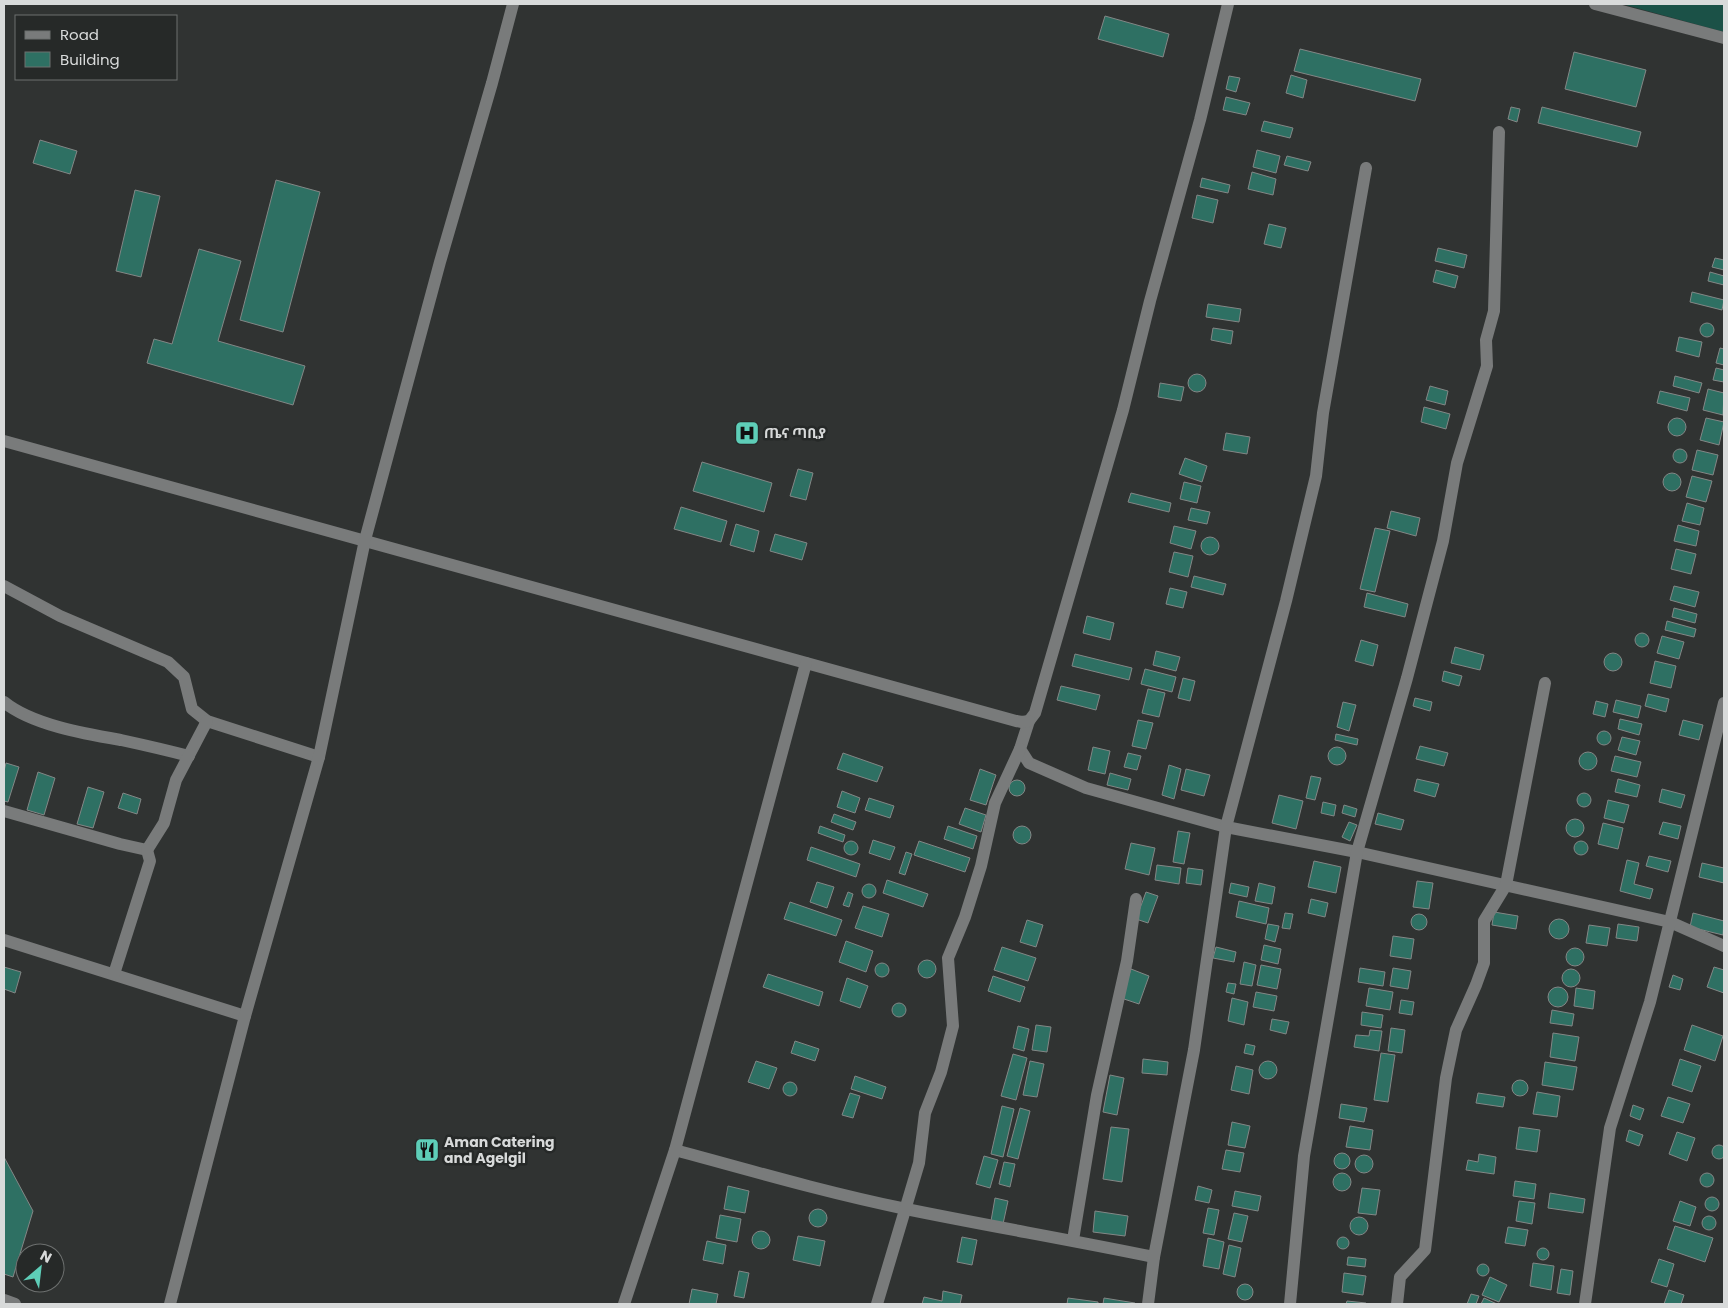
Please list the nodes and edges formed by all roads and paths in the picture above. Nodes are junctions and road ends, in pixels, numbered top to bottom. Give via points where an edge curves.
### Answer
1 (513, 4) edge
2 (1228, 4) edge
3 (1595, 4) edge
4 (1724, 38) edge
5 (1499, 132) dead end
6 (1366, 168) dead end
7 (4, 441) edge
8 (365, 540) junction
9 (5, 590) edge
10 (806, 663) junction
11 (1545, 683) dead end
12 (4, 702) edge
13 (1724, 703) edge
14 (1029, 720) junction
15 (207, 721) junction
16 (1020, 749) junction
17 (189, 756) junction
18 (318, 757) junction
19 (4, 811) edge
20 (1226, 827) junction
21 (147, 850) junction
22 (1357, 852) junction
23 (1506, 885) junction
24 (1136, 899) dead end
25 (1670, 922) junction
26 (4, 940) edge
27 (1724, 946) edge
28 (114, 974) junction
29 (245, 1016) junction
30 (675, 1150) junction
31 (905, 1209) junction
32 (1073, 1240) junction
33 (1154, 1257) junction
34 (4, 1300) edge
35 (15, 1304) edge
36 (170, 1304) edge
37 (624, 1304) edge
38 (877, 1304) edge
39 (1148, 1304) edge
40 (1290, 1304) edge
41 (1397, 1304) edge
42 (1585, 1304) edge

1 - 8 street
2 - 14 street via 1123,410 1035,713
3 - 4 street
5 - 22 street via 1494,311 1486,340 1487,366 1457,463 1443,541
6 - 20 street via 1323,413 1316,476
7 - 8 street
8 - 10 street
8 - 18 street
9 - 15 street via 168,662 184,677 192,709
10 - 14 street via 1016,721
10 - 30 street
11 - 23 street
12 - 17 street via 10,708 37,719 83,734
13 - 25 street
14 - 16 street
15 - 17 street
15 - 18 street
16 - 20 street via 1030,763 1086,788
16 - 31 street via 995,803 981,866 948,958 953,1026 941,1072 925,1112 920,1163
17 - 21 street via 176,780 164,823
18 - 29 street
19 - 21 street
20 - 22 street
20 - 33 street via 1194,1050
21 - 28 street via 150,861
22 - 23 street
22 - 40 street via 1304,1156
23 - 25 street
23 - 41 street via 1484,921 1484,963 1456,1030 1446,1078 1424,1250 1400,1277
24 - 32 street via 1127,961 1097,1095
25 - 27 street
25 - 42 street via 1650,1002 1610,1128
26 - 28 street
28 - 29 street
29 - 36 street
30 - 31 street
30 - 37 street
31 - 32 street
31 - 38 street
32 - 33 street
33 - 39 street
34 - 35 street

